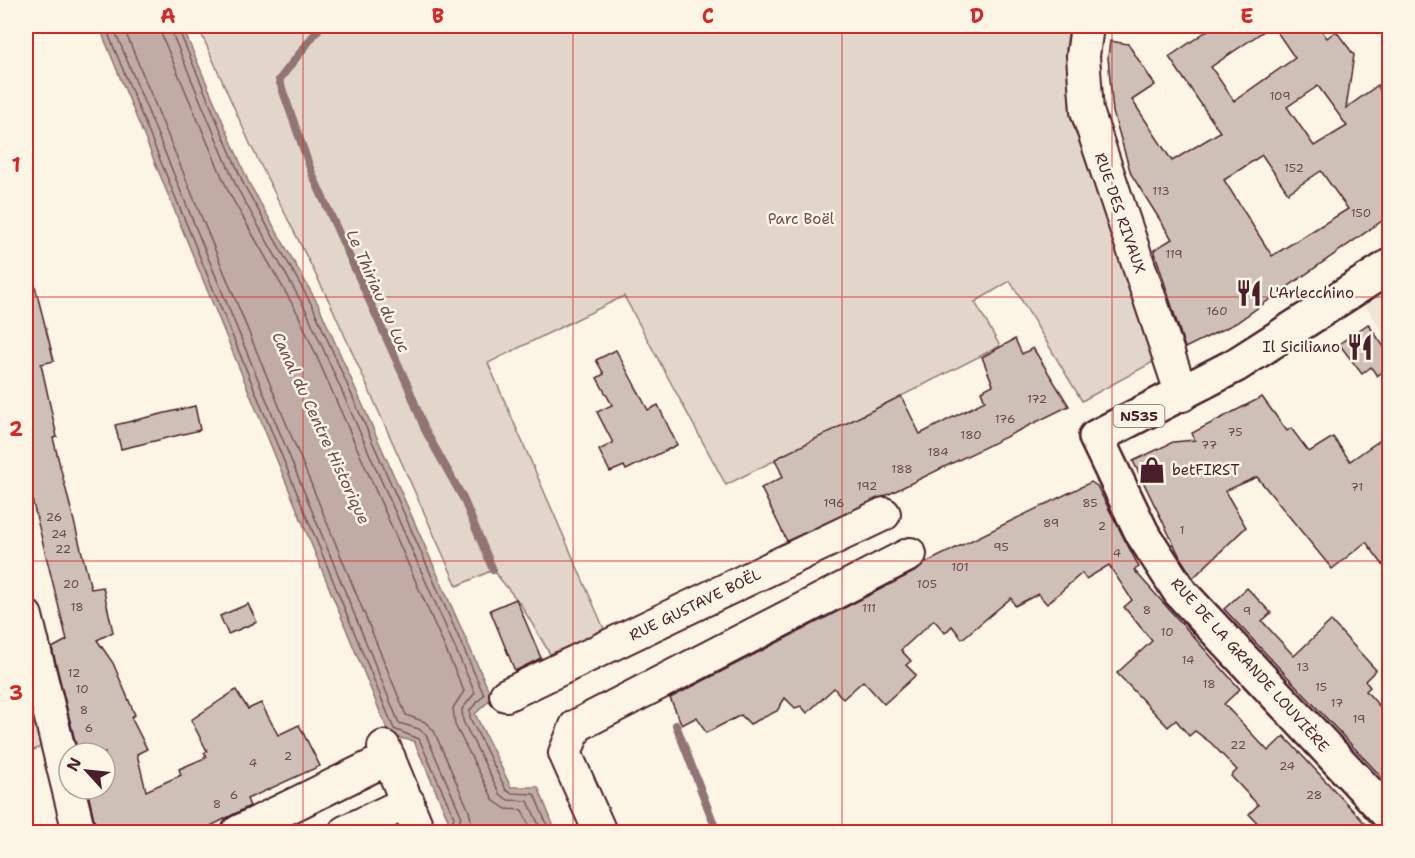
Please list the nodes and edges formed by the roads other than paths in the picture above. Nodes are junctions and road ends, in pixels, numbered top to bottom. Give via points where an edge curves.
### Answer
1 (1087, 26) edge
2 (1389, 266) edge
3 (1182, 395) junction
4 (884, 514) dead end
5 (910, 554) dead end
6 (26, 616) edge
7 (506, 695) dead end
8 (408, 802) junction
9 (1389, 816) edge
10 (79, 832) edge
11 (238, 832) edge
12 (345, 832) edge
13 (418, 832) edge
14 (600, 832) edge

1 - 3 street, RUE DES RIVAUX via 1083,56 1090,122
2 - 3 main road, N535 via 1245,360
3 - 9 main road, RUE DE LA GRANDE LOUVIÈRE / N535 via 1096,437 1142,533 1180,591
4 - 7 street, RUE GUSTAVE BOËL
5 - 14 street via 576,726 565,753
6 - 10 street
8 - 11 street via 386,753
8 - 12 street
8 - 13 street

